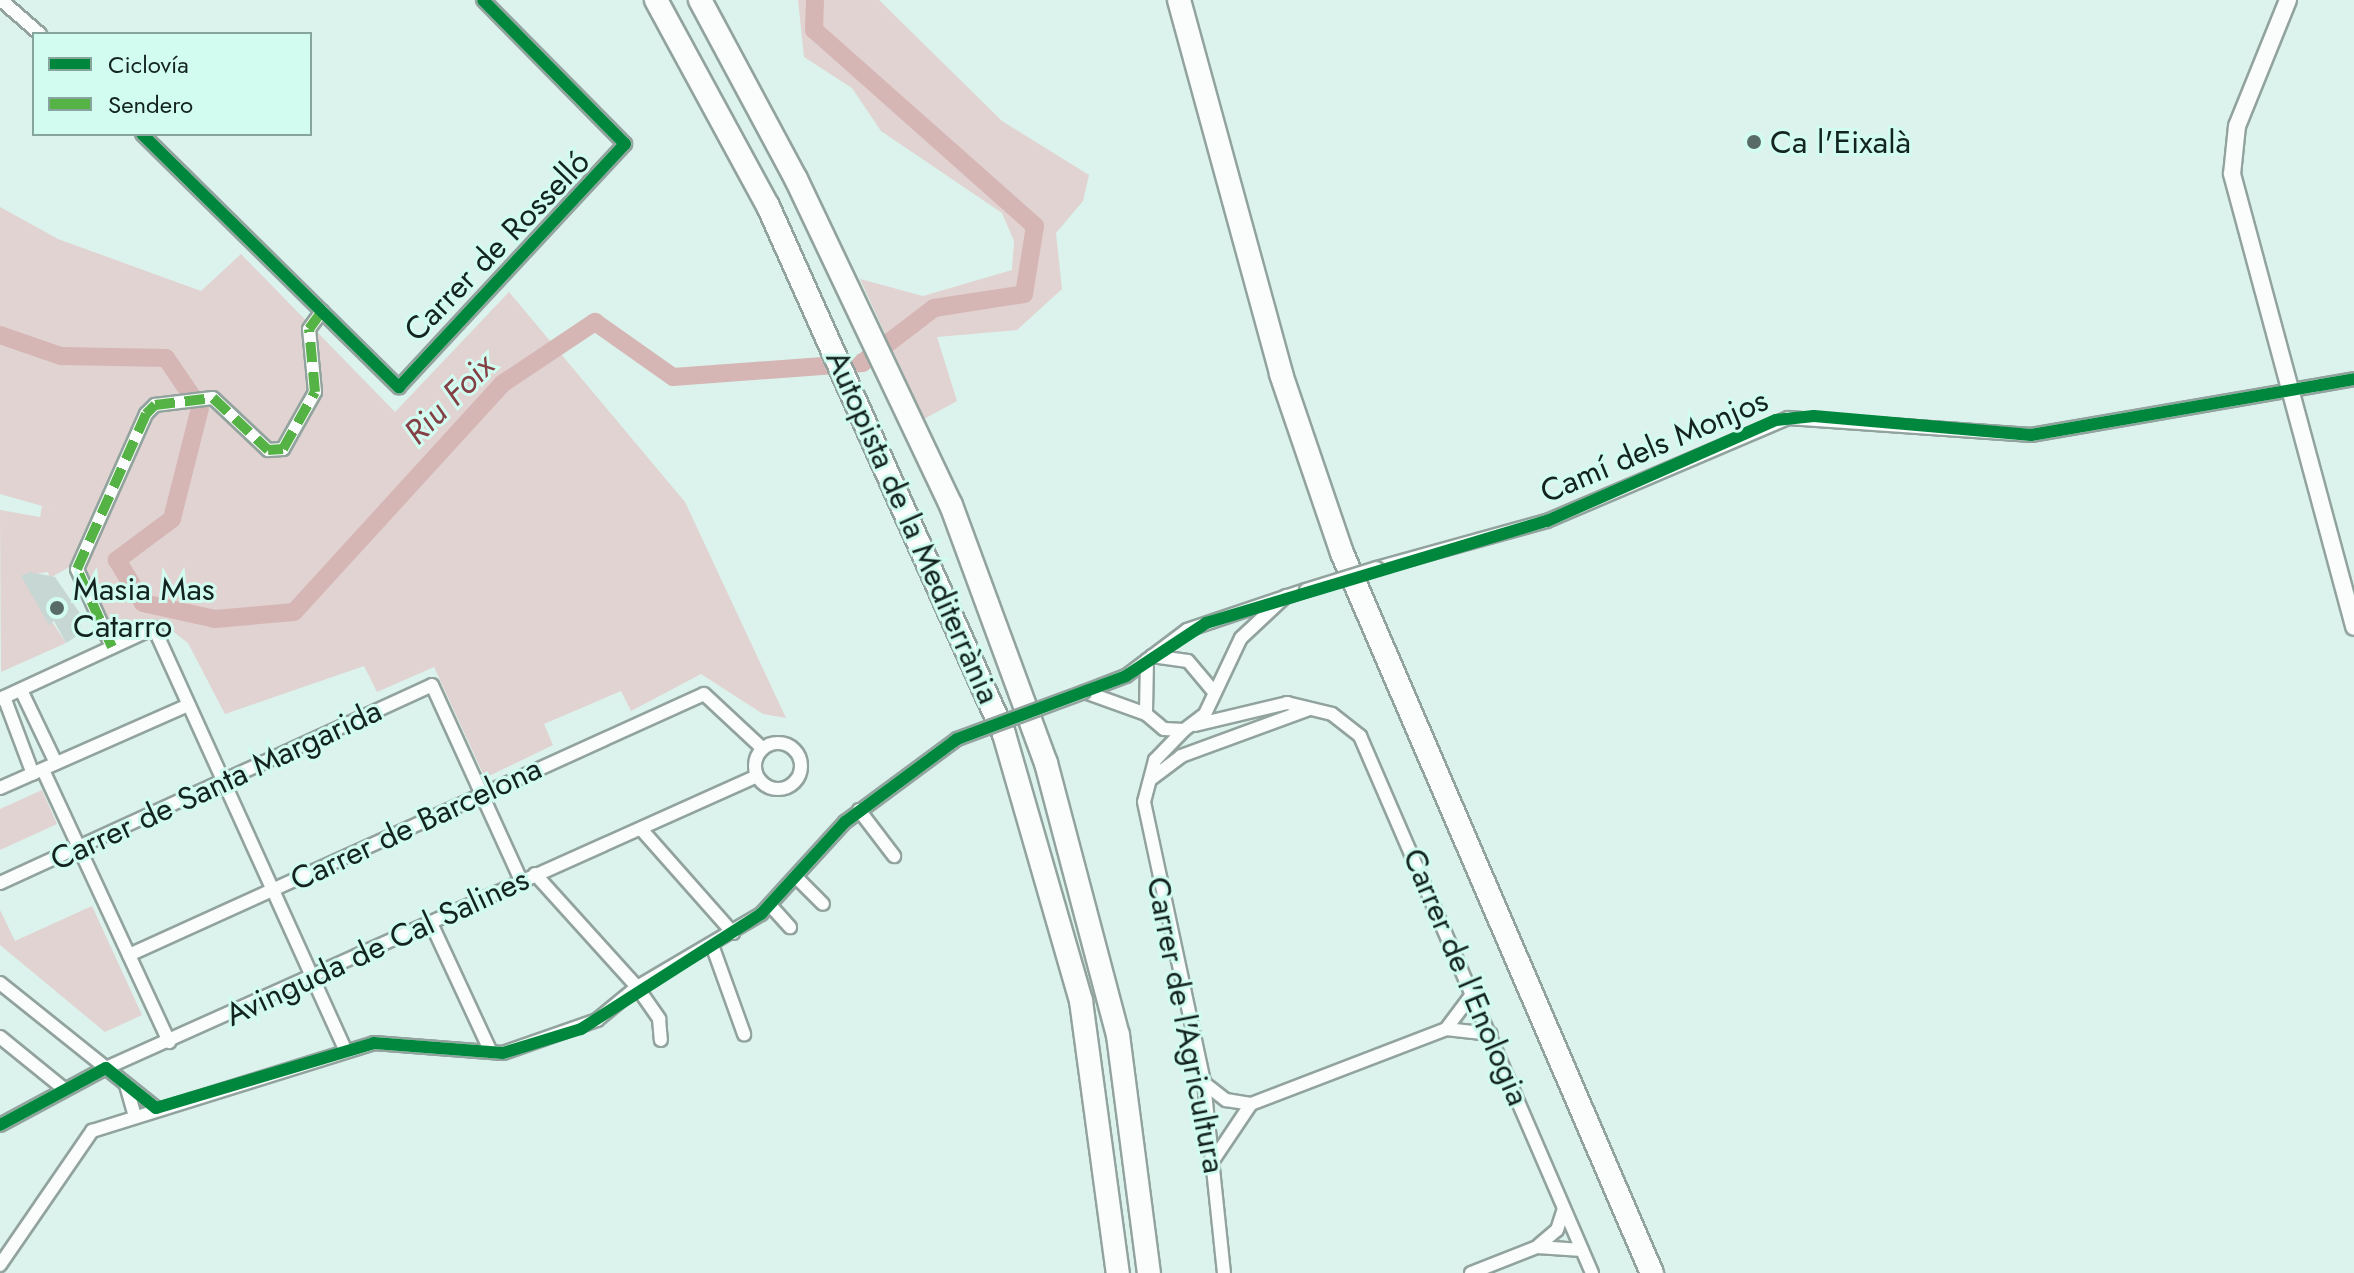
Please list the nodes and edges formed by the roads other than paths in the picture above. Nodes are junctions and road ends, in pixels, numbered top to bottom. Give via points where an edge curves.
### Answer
1 (1, 0) edge
2 (483, 0) edge
3 (656, 0) edge
4 (700, 0) edge
5 (1179, 0) edge
6 (2288, 0) edge
7 (38, 32) edge
8 (144, 136) edge
9 (322, 311) junction
10 (2354, 379) edge
11 (2287, 386) junction
12 (1286, 596) junction
13 (2354, 627) edge
14 (112, 647) junction
15 (1150, 658) junction
16 (21, 690) junction
17 (1084, 692) junction
18 (1214, 692) junction
19 (1, 697) edge
20 (188, 705) junction
21 (1310, 710) junction
22 (1146, 714) junction
23 (1189, 727) junction
24 (762, 748) junction
25 (56, 763) junction
26 (38, 772) junction
27 (757, 776) junction
28 (1151, 779) junction
29 (220, 783) junction
30 (0, 788) edge
31 (480, 794) junction
32 (859, 810) junction
33 (641, 829) junction
34 (80, 849) junction
35 (894, 856) dead end
36 (535, 874) junction
37 (796, 877) junction
38 (521, 880) junction
39 (0, 883) edge
40 (272, 891) junction
41 (823, 904) dead end
42 (770, 905) junction
43 (431, 923) junction
44 (790, 927) dead end
45 (733, 933) junction
46 (712, 945) junction
47 (129, 955) junction
48 (316, 978) junction
49 (0, 983) edge
50 (637, 987) junction
51 (1473, 993) junction
52 (1446, 1029) junction
53 (744, 1034) dead end
54 (1491, 1034) junction
55 (0, 1037) edge
56 (661, 1040) dead end
57 (169, 1042) junction
58 (345, 1050) junction
59 (491, 1052) junction
60 (106, 1068) junction
61 (1204, 1083) junction
62 (126, 1085) junction
63 (64, 1089) junction
64 (1251, 1104) junction
65 (156, 1108) junction
66 (135, 1117) junction
67 (0, 1125) edge
68 (1214, 1159) junction
69 (1564, 1208) junction
70 (1537, 1247) junction
71 (1582, 1250) junction
72 (0, 1265) edge
73 (1118, 1273) edge
74 (1149, 1273) edge
75 (1224, 1273) edge
76 (1471, 1273) edge
77 (1592, 1273) edge
78 (1652, 1273) edge

1 - 7 street
2 - 9 street, Carrer de Rosselló via 625,136 623,151 399,387
3 - 73 highway, Autopista de la Mediterrània via 768,206 981,673 1041,848 1092,1056
4 - 74 highway, Autopista de la Mediterrània via 951,505 1082,877 1125,1074
5 - 78 highway via 1321,494 1415,733
6 - 11 main road via 2237,126 2232,174
8 - 9 street
9 - 14 street via 309,329 315,392 283,449 268,450 223,404 193,399 149,409 79,559 80,586
10 - 11 street, Camí dels Monjos
11 - 12 street, Camí dels Monjos, bridge via 2031,435 1788,418 1565,515
11 - 13 main road
12 - 15 street, Camí dels Monjos via 1187,630
12 - 18 street via 1241,638
14 - 16 street
14 - 20 street via 154,628
15 - 17 street, Camí dels Monjos
15 - 18 street via 1188,661
15 - 22 street
16 - 19 street
16 - 25 street
17 - 22 street
17 - 32 street, Camí dels Monjos, bridge via 957,739
18 - 23 street
19 - 26 street
20 - 25 street
20 - 29 street
21 - 23 street, Carrer de l'Enologia via 1287,703
21 - 28 street via 1181,756
21 - 51 street, Carrer de l'Enologia via 1345,721 1360,736
22 - 23 street via 1164,729
23 - 28 street via 1155,760
24 - 27 street
24 - 27 street via 791,747 800,773 779,789
24 - 31 street, Carrer de Barcelona via 704,694
25 - 26 street
26 - 30 street
26 - 34 street
27 - 33 street, Avinguda de Cal Salines
28 - 61 street, Carrer de l'Agricultura via 1144,802 1147,830
29 - 31 street, Carrer de Santa Margarida via 432,685
29 - 34 street, Carrer de Santa Margarida
29 - 40 street
31 - 38 street
31 - 40 street, Carrer de Barcelona
32 - 35 street
32 - 37 street, Camí dels Monjos
33 - 36 street, Avinguda de Cal Salines
33 - 45 street
34 - 39 street, Carrer de Santa Margarida
34 - 47 street
36 - 38 street, Avinguda de Cal Salines
36 - 50 street
37 - 41 street
37 - 42 street, Camí dels Monjos
38 - 43 street, Avinguda de Cal Salines
40 - 47 street, Carrer de Barcelona
40 - 48 street
42 - 44 street
42 - 45 street, Camí dels Monjos
43 - 48 street, Avinguda de Cal Salines
43 - 59 street
45 - 46 street, Camí dels Monjos
46 - 50 street, Camí dels Monjos
46 - 53 street
47 - 57 street
48 - 57 street, Avinguda de Cal Salines
48 - 58 street
49 - 60 street
50 - 56 street via 659,1019
50 - 59 street, Camí dels Monjos via 581,1029
51 - 52 street
51 - 54 street, Carrer de l'Enologia
52 - 54 street
52 - 64 street
54 - 69 street, Carrer de l'Enologia
55 - 63 street
57 - 60 street, Avinguda de Cal Salines
58 - 59 street via 393,1042
58 - 65 street
60 - 62 street
60 - 63 street, Avinguda de Cal Salines
61 - 64 street via 1226,1100
61 - 68 street, Carrer de l'Agricultura
62 - 65 street
62 - 66 street
63 - 67 street, Avinguda de Cal Salines
64 - 68 street
65 - 66 street
66 - 72 street via 86,1136
68 - 75 street, Carrer de l'Agricultura
69 - 70 street via 1557,1230
69 - 71 street, Carrer de l'Enologia
70 - 71 street
70 - 76 street
71 - 77 street, Carrer de l'Enologia

